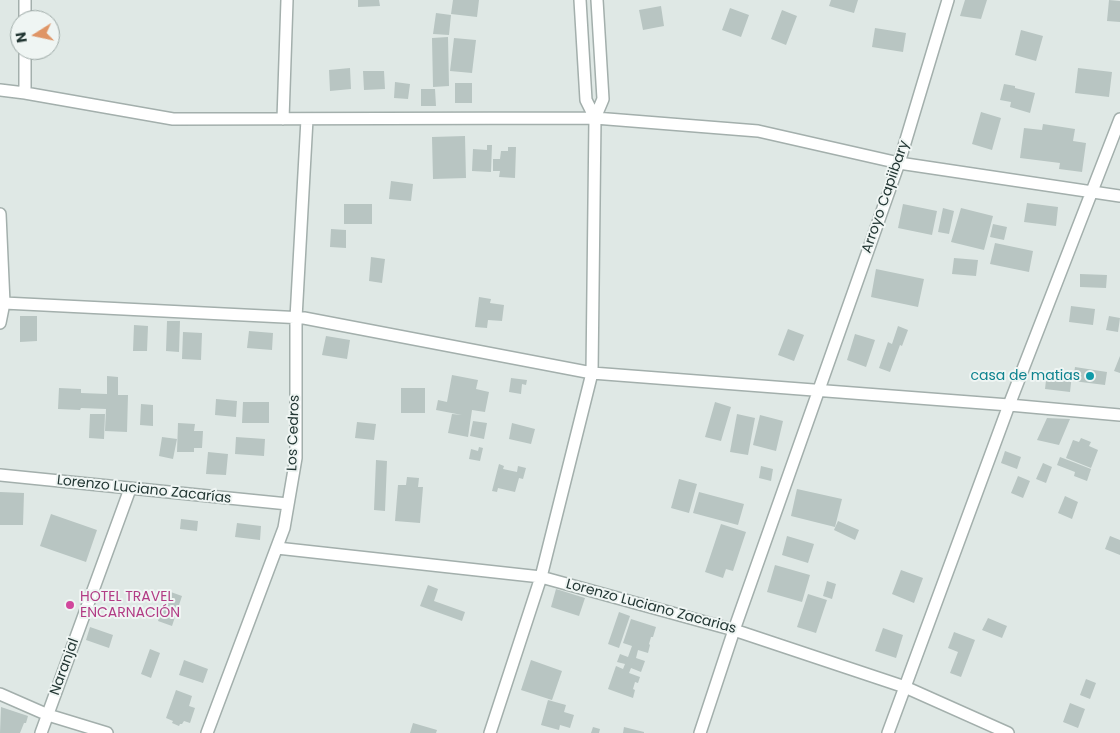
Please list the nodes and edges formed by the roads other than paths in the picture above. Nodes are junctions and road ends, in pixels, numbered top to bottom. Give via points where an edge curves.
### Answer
1 (287, 0) edge
2 (580, 0) edge
3 (596, 0) edge
4 (948, 0) edge
5 (25, 60) edge
6 (0, 90) edge
7 (25, 93) junction
8 (595, 118) junction
9 (283, 119) junction
10 (306, 119) junction
11 (1120, 119) edge
12 (899, 163) junction
13 (1091, 192) junction
14 (1120, 196) edge
15 (0, 214) edge
16 (4, 303) junction
17 (296, 318) junction
18 (0, 323) edge
19 (592, 373) junction
20 (818, 391) junction
21 (1009, 405) junction
22 (1120, 415) edge
23 (0, 475) edge
24 (130, 489) junction
25 (288, 504) junction
26 (277, 548) junction
27 (541, 577) junction
28 (734, 630) junction
29 (905, 688) junction
30 (0, 694) edge
31 (48, 715) junction
32 (41, 733) edge
33 (107, 733) edge
34 (207, 733) edge
35 (490, 733) edge
36 (700, 733) edge
37 (888, 733) edge
38 (1008, 733) edge

1 - 9 street
2 - 8 street via 586,100
3 - 8 street via 603,99
4 - 12 street, Arroyo Capiibary
5 - 7 street
6 - 7 street
7 - 9 street via 173,119
8 - 10 street
8 - 12 street via 758,131
8 - 19 street
9 - 10 street
10 - 17 street, Los Cedros
11 - 13 street
12 - 13 street
12 - 20 street, Arroyo Capiibary
13 - 14 street
13 - 21 street
15 - 16 street
16 - 17 street
16 - 18 street
17 - 19 street
17 - 25 street, Los Cedros via 296,458
19 - 20 street
19 - 27 street
20 - 21 street
20 - 28 street, Arroyo Capiibary
21 - 22 street
21 - 29 street
23 - 24 street, Lorenzo Luciano Zacarías
24 - 25 street, Lorenzo Luciano Zacarías
24 - 31 street, Naranjal
25 - 26 street, Los Cedros
26 - 27 street, Lorenzo Luciano Zacarias
26 - 34 street, Los Cedros
27 - 28 street, Lorenzo Luciano Zacarias
27 - 35 street
28 - 29 street, Lorenzo Luciano Zacarias
28 - 36 street, Arroyo Capiibary
29 - 37 street
29 - 38 street, Lorenzo Luciano Zacarias
30 - 31 street
31 - 32 street, Naranjal
31 - 33 street

